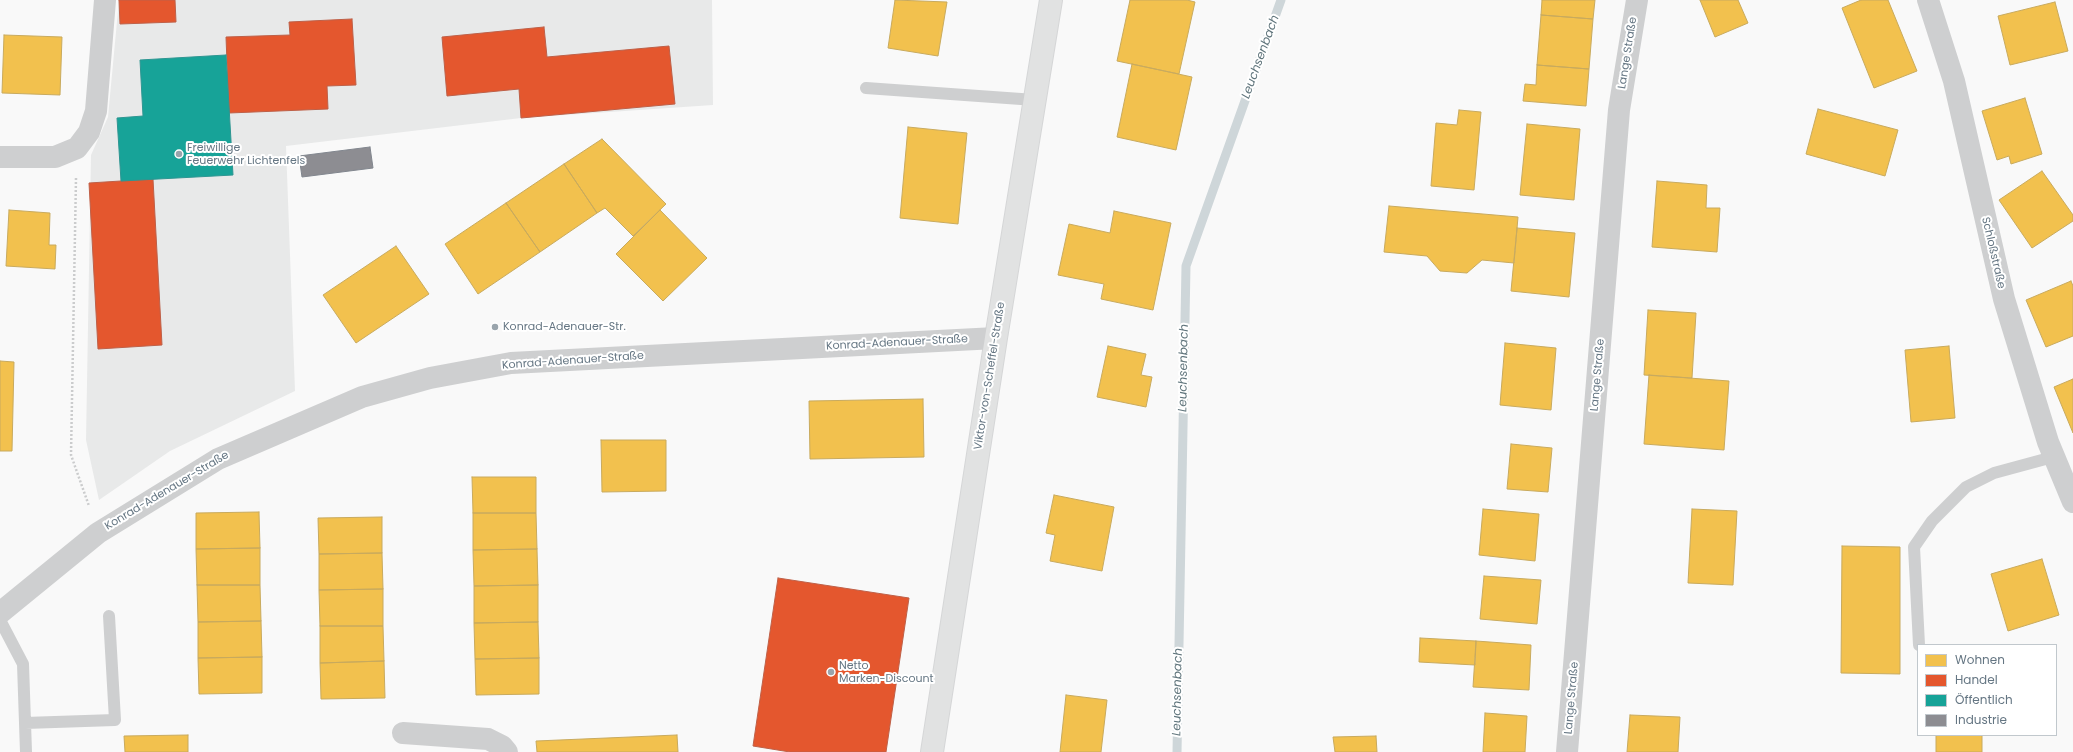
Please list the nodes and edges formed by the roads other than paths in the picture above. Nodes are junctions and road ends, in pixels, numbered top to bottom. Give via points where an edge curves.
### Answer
1 (105, 0) edge
2 (1052, 0) edge
3 (1637, 0) edge
4 (1928, 0) edge
5 (866, 88) dead end
6 (1035, 100) junction
7 (0, 157) edge
8 (996, 338) junction
9 (2053, 457) junction
10 (2073, 502) edge
11 (0, 613) edge
12 (108, 616) dead end
13 (0, 620) edge
14 (1919, 644) edge
15 (25, 723) junction
16 (403, 733) dead end
17 (26, 752) edge
18 (507, 752) edge
19 (932, 752) edge
20 (1567, 752) edge

1 - 7 street via 96,112 89,132 77,148 55,157
2 - 6 street, Viktor-von-Scheffel-Straße
3 - 20 street, Lange Straße via 1619,110
4 - 9 street, Schloßstraße via 1954,81 2004,299
5 - 6 lane
6 - 8 street, Viktor-von-Scheffel-Straße
8 - 11 street, Konrad-Adenauer-Straße via 511,363 430,378 362,397 218,459 98,533
8 - 19 street, Viktor-von-Scheffel-Straße
9 - 10 street, Schloßstraße
9 - 14 lane via 1994,473 1966,487 1932,521 1914,547
12 - 15 lane via 115,720
13 - 15 lane via 23,664
15 - 17 lane
16 - 18 street via 488,739 502,746

